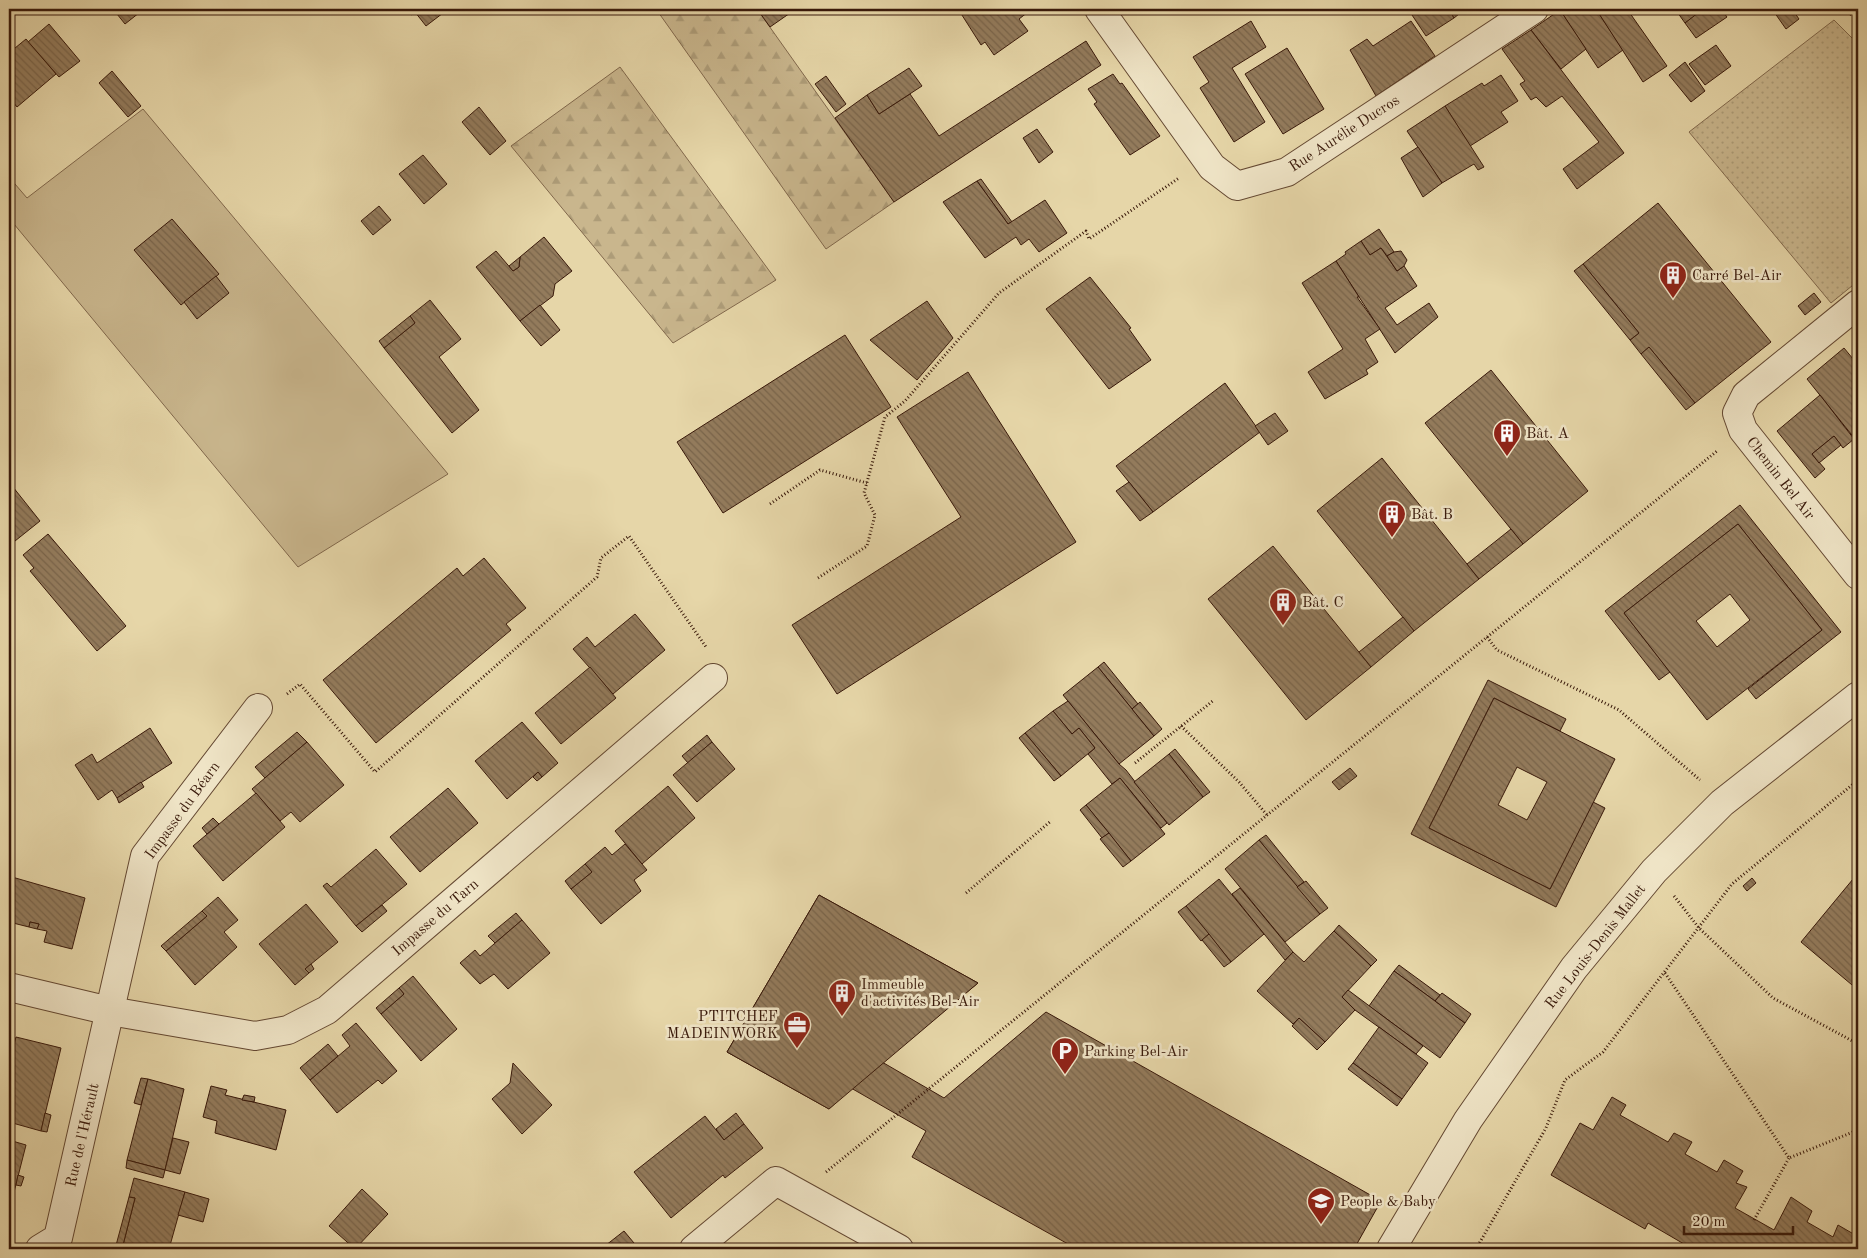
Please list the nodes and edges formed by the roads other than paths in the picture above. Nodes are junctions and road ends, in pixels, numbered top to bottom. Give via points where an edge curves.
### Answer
1 (1099, 9) edge
2 (1534, 9) edge
3 (1858, 304) edge
4 (1858, 575) edge
5 (712, 666) road end
6 (1858, 696) edge
7 (258, 708) road end
8 (9, 987) edge
9 (110, 1011) junction
10 (40, 1249) edge
11 (694, 1249) edge
12 (899, 1249) edge
13 (1391, 1249) edge

1 - 2 street, Rue Aurélie Ducros via 1212,167 1237,186 1286,172
3 - 4 street, Chemin Bel Air via 1746,395 1737,413 1743,430
5 - 9 street, Impasse du Tarn via 327,1010 288,1030 255,1036
6 - 13 street, Rue Louis-Denis Mallet via 1722,803 1654,871 1574,968 1468,1120
7 - 9 street, Impasse du Béarn via 145,856
8 - 9 street, Impasse du Tarn
9 - 10 street, Rue de l'Hérault via 58,1238
11 - 12 street via 788,1187

